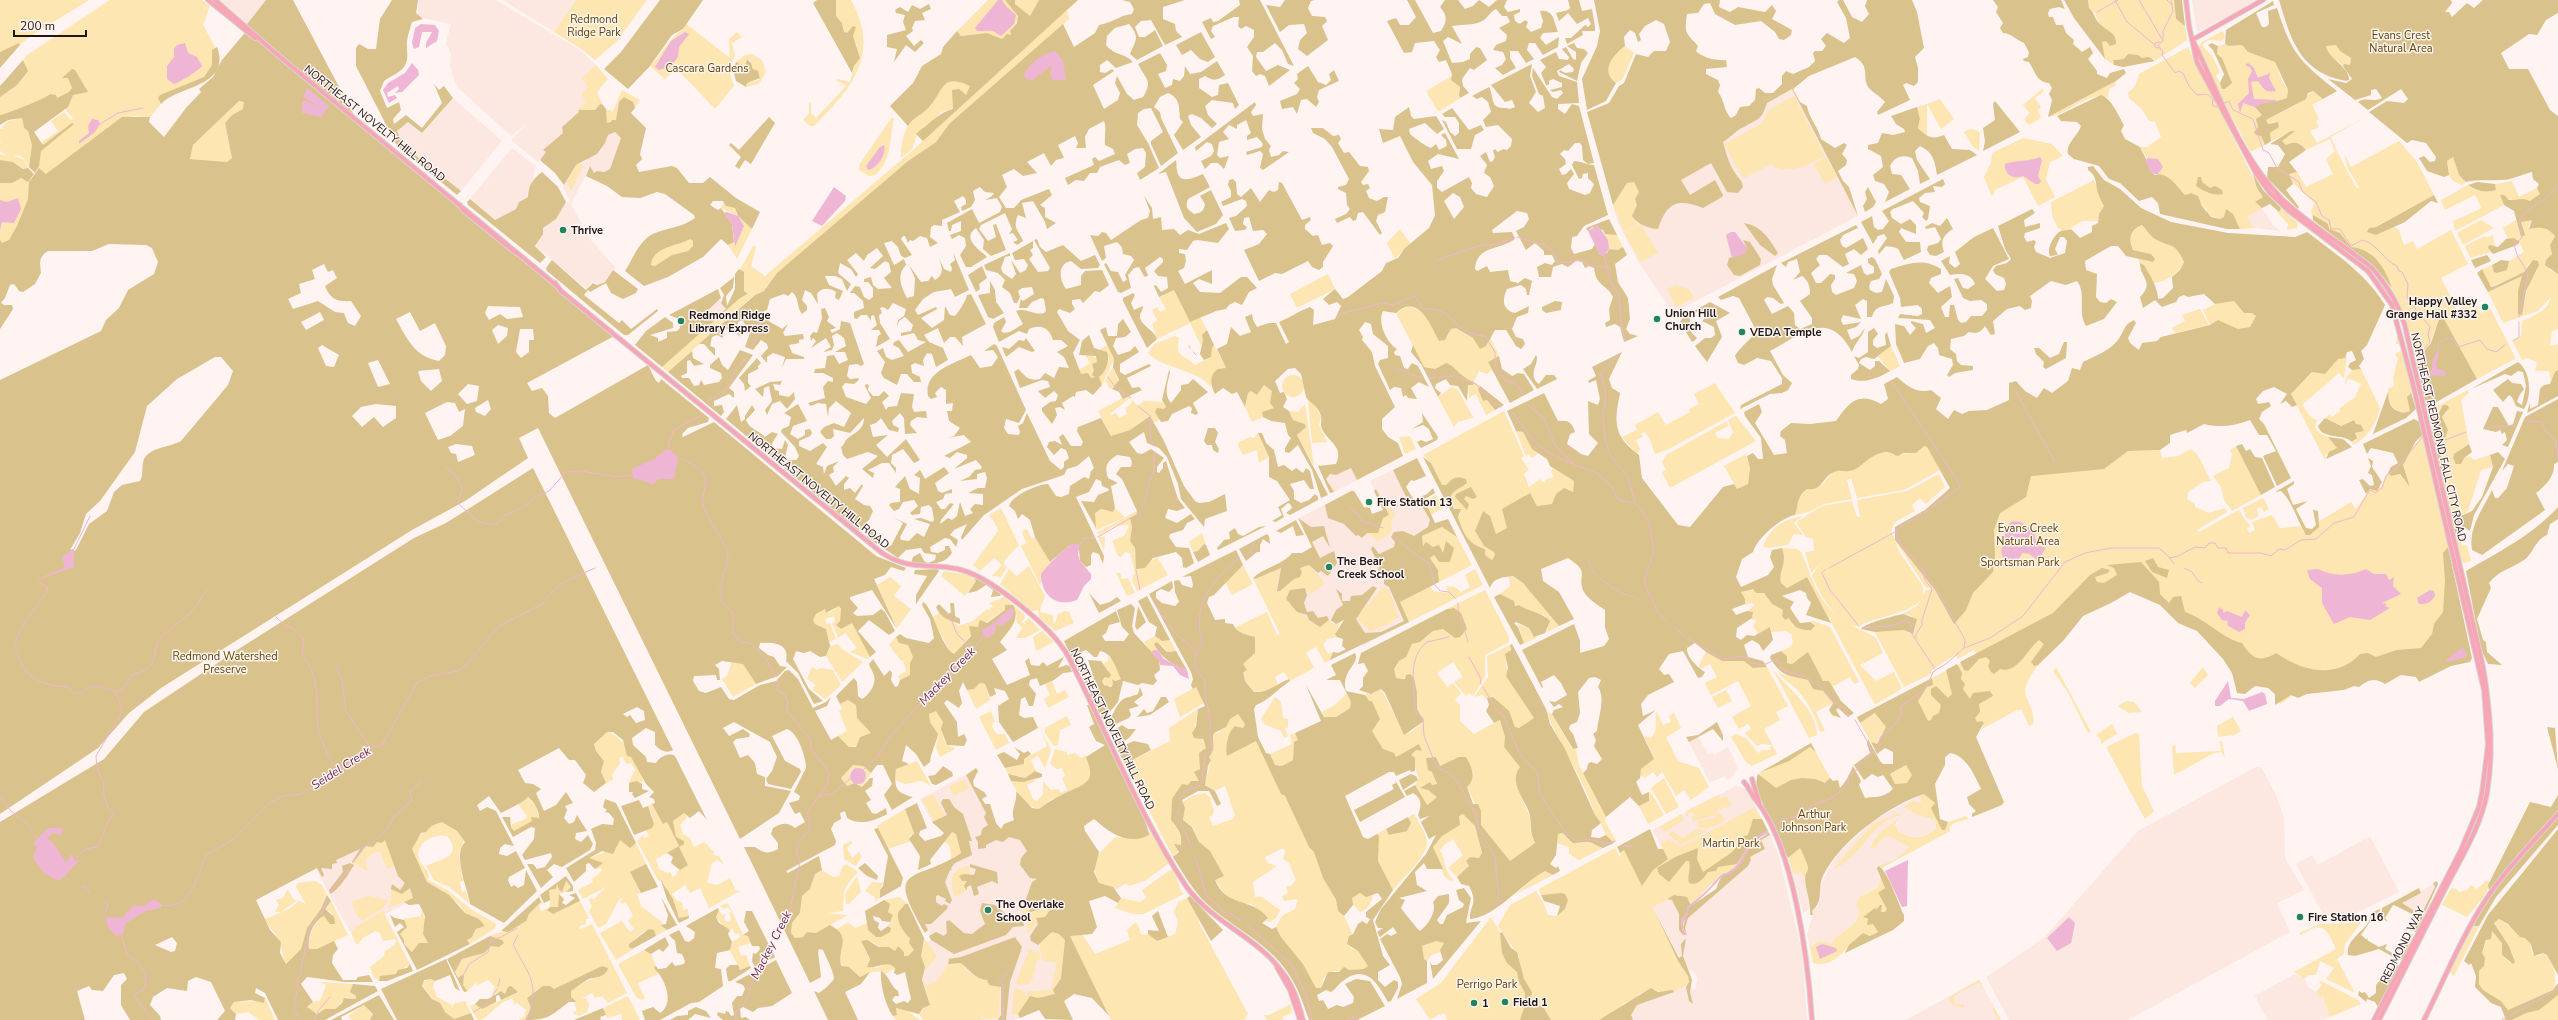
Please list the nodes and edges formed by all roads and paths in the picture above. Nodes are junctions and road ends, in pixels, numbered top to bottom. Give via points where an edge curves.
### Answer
1 (208, 0) edge
2 (215, 0) edge
3 (2186, 0) edge
4 (2263, 0) edge
5 (2192, 40) junction
6 (279, 56) junction
7 (2224, 111) junction
8 (2307, 223) junction
9 (2419, 406) junction
10 (2423, 409) junction
11 (2421, 416) junction
12 (2425, 420) junction
13 (2426, 429) junction
14 (1752, 779) dead end
15 (1744, 782) dead end
16 (1759, 802) junction
17 (2558, 814) edge
18 (2448, 879) junction
19 (1301, 1020) edge
20 (1812, 1020) edge
21 (2374, 1020) edge
22 (2378, 1020) edge
23 (2424, 1020) edge

1 - 6 main road, NORTHEAST NOVELTY HILL ROAD
2 - 6 main road, NORTHEAST NOVELTY HILL ROAD
3 - 5 main road, NORTHEAST REDMOND FALL CITY ROAD
4 - 5 main road
5 - 7 main road, NORTHEAST REDMOND FALL CITY ROAD
5 - 7 main road, NORTHEAST REDMOND FALL CITY ROAD via 2197,62
6 - 19 main road, NORTHEAST NOVELTY HILL ROAD via 882,553 911,566 956,568 980,576 1056,639 1071,661 1147,817 1186,885 1200,902 1263,953 1276,967 1290,990
7 - 8 main road, NORTHEAST REDMOND FALL CITY ROAD via 2260,173
8 - 9 main road, NORTHEAST REDMOND FALL CITY ROAD via 2356,261 2379,283 2387,295 2400,328
8 - 10 main road, NORTHEAST REDMOND FALL CITY ROAD via 2372,268 2392,293 2405,326
9 - 10 main road
9 - 11 main road, NORTHEAST REDMOND FALL CITY ROAD
10 - 12 main road, NORTHEAST REDMOND FALL CITY ROAD
11 - 12 main road
11 - 13 main road, NORTHEAST REDMOND FALL CITY ROAD
12 - 13 main road, NORTHEAST REDMOND FALL CITY ROAD
13 - 18 main road, NORTHEAST REDMOND FALL CITY ROAD via 2484,690 2487,722 2488,745 2482,793 2473,823
14 - 16 main road
15 - 16 main road
16 - 20 main road via 1776,836 1805,946
17 - 23 main road via 2507,871 2482,905
18 - 21 main road, REDMOND WAY
18 - 22 main road, REDMOND WAY

